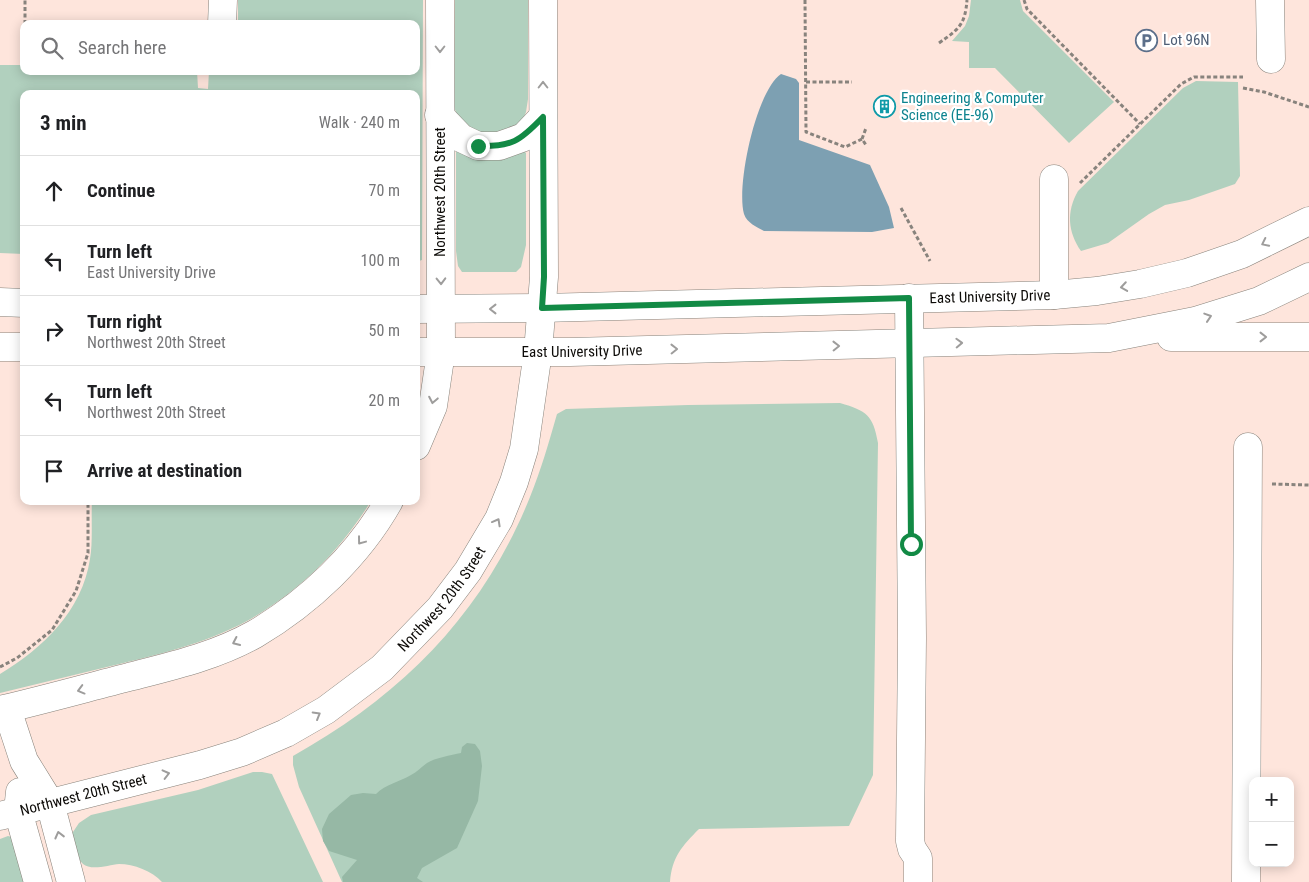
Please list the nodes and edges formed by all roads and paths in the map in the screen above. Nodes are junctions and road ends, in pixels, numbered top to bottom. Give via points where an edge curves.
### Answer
1 (25, 0) edge
2 (223, 0) edge
3 (440, 0) edge
4 (543, 0) edge
5 (805, 0) edge
6 (967, 0) edge
7 (1024, 0) edge
8 (1270, 0) edge
9 (25, 20) edge
10 (222, 20) edge
11 (939, 42) dead end
12 (1271, 59) dead end
13 (1243, 77) dead end
14 (806, 82) junction
15 (852, 82) dead end
16 (1243, 88) dead end
17 (1309, 107) edge
18 (439, 114) junction
19 (543, 117) junction
20 (1140, 124) junction
21 (866, 128) dead end
22 (862, 140) junction
23 (866, 145) dead end
24 (1064, 183) joint
25 (901, 208) dead end
26 (1309, 221) edge
27 (930, 261) dead end
28 (1309, 277) edge
29 (1054, 295) junction
30 (909, 298) junction
31 (0, 302) edge
32 (20, 303) edge
33 (542, 308) junction
34 (429, 309) edge
35 (1309, 337) edge
36 (1109, 338) junction
37 (910, 344) junction
38 (0, 346) edge
39 (20, 347) edge
40 (429, 352) edge
41 (538, 352) junction
42 (420, 437) edge
43 (1248, 447) dead end
44 (88, 505) edge
45 (386, 505) edge
46 (0, 667) edge
47 (3, 710) edge
48 (24, 761) junction
49 (50, 802) junction
50 (9, 814) edge
51 (38, 882) edge
52 (71, 882) edge
53 (918, 882) edge
54 (1246, 882) edge

1 - 9 path
2 - 10 street
3 -> 18 street, Northwest 20th Street
19 -> 4 street, Northwest 20th Street
5 - 14 path
6 - 11 path via 962,24
7 - 20 path via 1027,9
8 - 12 street
13 - 20 path via 1188,80
14 - 15 path
14 - 22 path via 806,132 845,147
16 - 17 path
18 - 19 street, Northwest 20th Street via 461,138 478,146 499,146 524,137
18 -> 34 street, Northwest 20th Street
19 - 33 street, Northwest 20th Street
20 - 24 path
21 - 22 path
22 - 23 path
24 - 29 street
25 - 27 path
26 -> 29 street, East University Drive via 1242,254 1186,273 1140,284
36 -> 28 street, East University Drive via 1195,321 1259,300
29 - 30 street, East University Drive
30 - 33 street, East University Drive
30 - 37 street
31 - 32 street
33 -> 34 street, East University Drive
33 - 41 street, Northwest 20th Street
34 - 40 street, Northwest 20th Street
36 -> 35 street
37 -> 36 street, East University Drive
41 -> 37 street, East University Drive
37 - 53 street via 910,841 918,858
38 - 39 street
40 - 41 street, East University Drive
40 -> 42 street, Northwest 20th Street via 433,406
49 -> 41 street, Northwest 20th Street via 200,765 262,744 326,710 382,668 440,608 468,571 499,518 524,449
43 - 54 street
44 - 46 path via 88,553 76,590 52,630
45 -> 47 street via 359,546 328,579 295,607 254,634 197,659
47 - 48 street
48 - 49 street
48 - 50 street
49 - 50 street, Northwest 20th Street
52 -> 49 street
50 - 51 street

